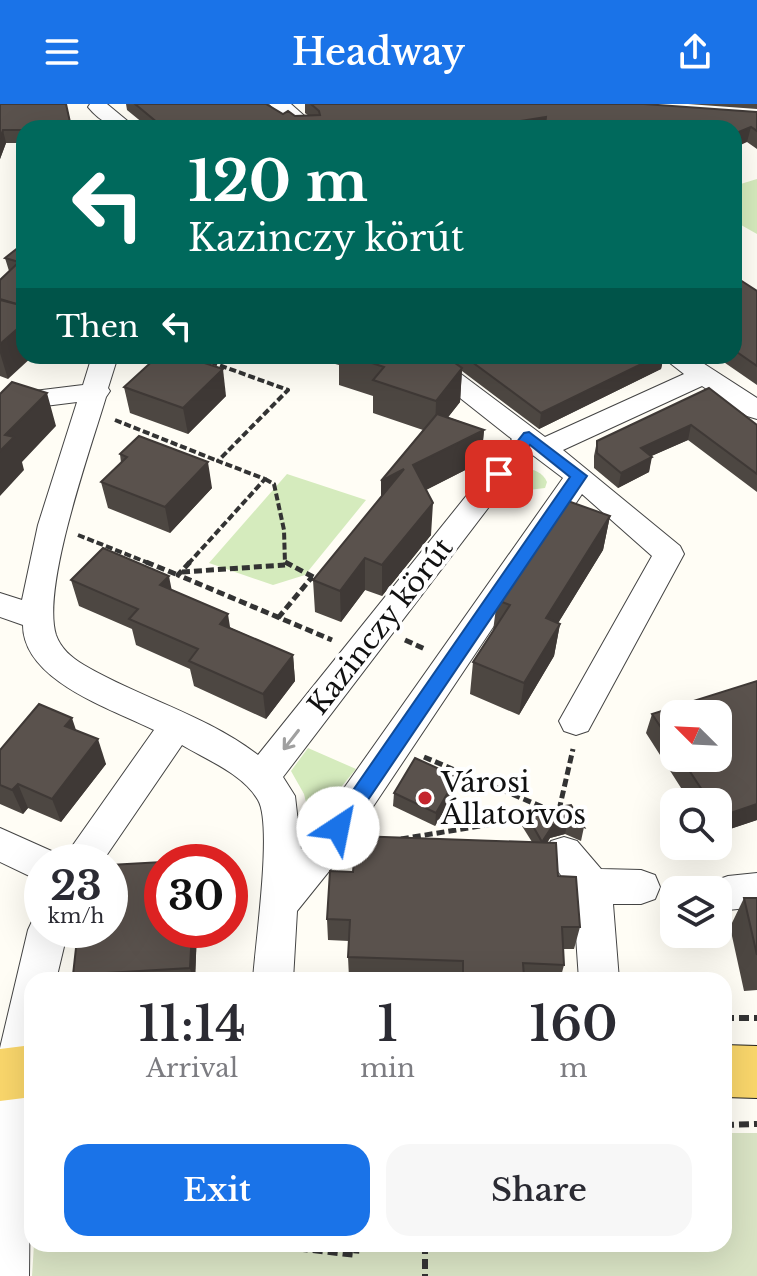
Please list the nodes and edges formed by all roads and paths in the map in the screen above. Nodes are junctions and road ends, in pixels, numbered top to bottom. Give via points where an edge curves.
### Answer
1 (279, 104) edge
2 (98, 107) dead end
3 (115, 120) edge
4 (298, 120) edge
5 (103, 364) edge
6 (216, 364) edge
7 (431, 364) edge
8 (687, 364) edge
9 (704, 375) junction
10 (93, 401) junction
11 (0, 410) edge
12 (757, 410) edge
13 (536, 442) junction
14 (218, 461) junction
15 (579, 476) junction
16 (265, 479) junction
17 (53, 525) junction
18 (285, 565) junction
19 (179, 574) junction
20 (312, 577) junction
21 (326, 583) edge
22 (0, 605) edge
23 (38, 618) junction
24 (278, 618) junction
25 (399, 638) dead end
26 (362, 649) junction
27 (452, 660) junction
28 (576, 721) joint
29 (177, 725) junction
30 (395, 745) junction
31 (261, 778) junction
32 (558, 813) junction
33 (395, 840) edge
34 (0, 844) edge
35 (93, 844) edge
36 (564, 853) dead end
37 (24, 856) edge
38 (592, 886) junction
39 (641, 887) dead end
40 (281, 902) junction
41 (44, 948) edge
42 (38, 972) edge
43 (274, 972) edge
44 (598, 972) edge
45 (732, 1018) edge
46 (757, 1018) edge
47 (24, 1034) edge
48 (732, 1071) edge
49 (757, 1072) edge
50 (16, 1073) edge
51 (757, 1124) edge
52 (732, 1125) edge
53 (330, 1252) edge
54 (356, 1252) edge
55 (425, 1252) edge
56 (5, 1276) edge
57 (425, 1276) edge

1 - 4 street
2 - 3 street
5 - 10 street
6 - 14 path via 288,390
7 - 13 street
8 - 9 street
9 - 12 street
9 - 13 street, Kazinczy körút
10 - 11 street via 34,399
10 - 14 path
10 - 17 street
13 - 15 street
13 - 26 street, Kazinczy körút
14 - 16 path
15 - 27 street
15 - 28 street via 669,554
16 - 18 path via 274,484
16 - 19 path
17 - 19 path
17 - 23 street
18 - 19 path
18 - 20 path
19 - 24 path
20 - 21 path
20 - 24 path
22 - 23 street
23 - 29 street via 51,658 72,674
24 - 26 path
25 - 27 path
26 -> 31 street, Kazinczy körút
27 - 30 street
28 - 32 path
29 - 31 street
29 - 35 street
30 - 32 path
30 - 40 street
31 - 40 street via 277,796 283,835
32 - 33 path
34 - 37 street
36 - 38 street
38 - 39 street
38 - 44 street
40 - 43 street
41 - 42 street
45 - 46 path
47 - 50 street
48 - 49 main road
50 - 56 street
51 - 52 path
53 - 54 path
55 - 57 path

